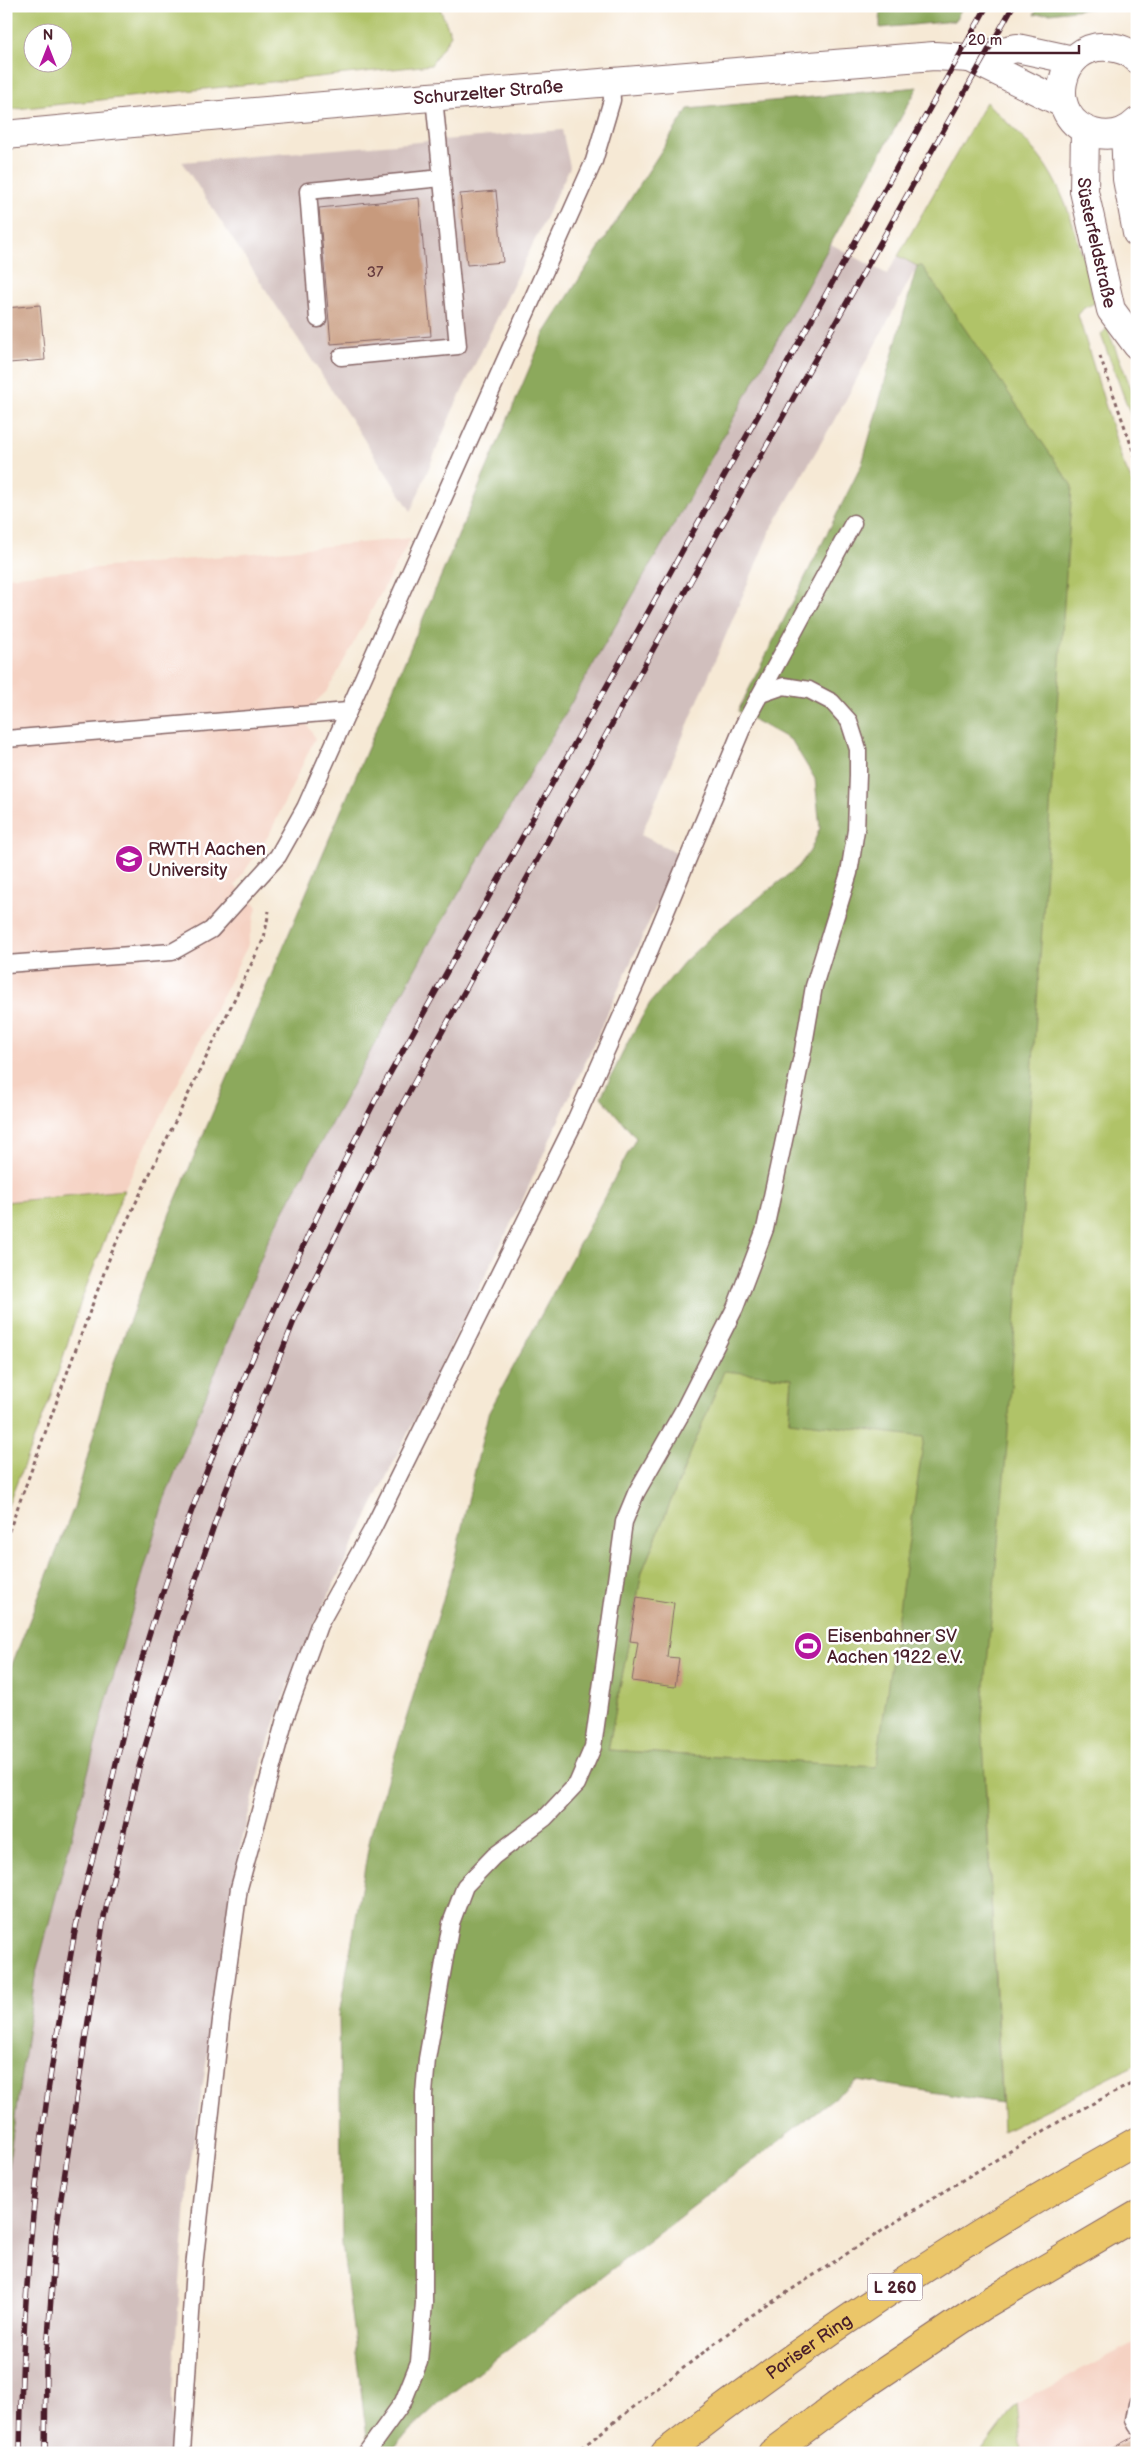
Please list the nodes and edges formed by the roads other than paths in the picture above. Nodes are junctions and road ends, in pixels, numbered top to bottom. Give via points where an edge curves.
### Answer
1 (970, 58) junction
2 (1137, 59) edge
3 (1073, 60) junction
4 (611, 82) junction
5 (434, 97) junction
6 (1062, 103) junction
7 (1131, 127) edge
8 (1085, 130) junction
9 (6, 135) edge
10 (442, 178) junction
11 (1137, 233) edge
12 (318, 319) dead end
13 (1137, 345) edge
14 (341, 357) dead end
15 (853, 523) dead end
16 (761, 694) junction
17 (348, 711) junction
18 (6, 739) edge
19 (6, 964) edge
20 (1137, 2141) edge
21 (1137, 2215) edge
22 (1137, 2404) edge
23 (1137, 2426) edge
24 (182, 2453) edge
25 (366, 2453) edge
26 (665, 2453) edge
27 (772, 2453) edge

1 - 3 street, Schurzelter Straße via 1017,48
1 - 4 street, Schurzelter Straße via 934,56
1 - 6 street, Schurzelter Straße
2 - 3 street via 1118,48 1102,46 1086,50
3 - 6 street via 1062,80
4 - 5 street, Schurzelter Straße
4 - 17 lane via 612,100 594,161
5 - 9 street, Schurzelter Straße
5 - 10 lane
6 - 8 street via 1071,118
7 - 8 street via 1105,136
7 - 11 street via 1127,179
8 - 13 street, Süsterfeldstraße via 1084,191 1111,310
10 - 12 lane via 308,191
10 - 14 lane via 458,346
15 - 16 lane
16 - 24 lane via 744,724 638,981 575,1121 372,1528 319,1625 285,1719 239,1888 223,2001 194,2266
16 - 25 lane via 784,686 809,690 832,702 849,721 858,749 858,775 856,830 849,873 814,986 765,1229 734,1308 684,1410 636,1493 624,1522 593,1747 577,1784 545,1818 494,1856 465,1886 451,1923 426,2058 424,2303 418,2362 403,2402
17 - 18 lane
17 - 19 lane via 305,808 278,856 211,930 172,952
20 - 26 highway, Pariser Ring / L 260 via 954,2247 822,2335
21 - 27 highway via 982,2306
22 - 23 lane via 1134,2420

